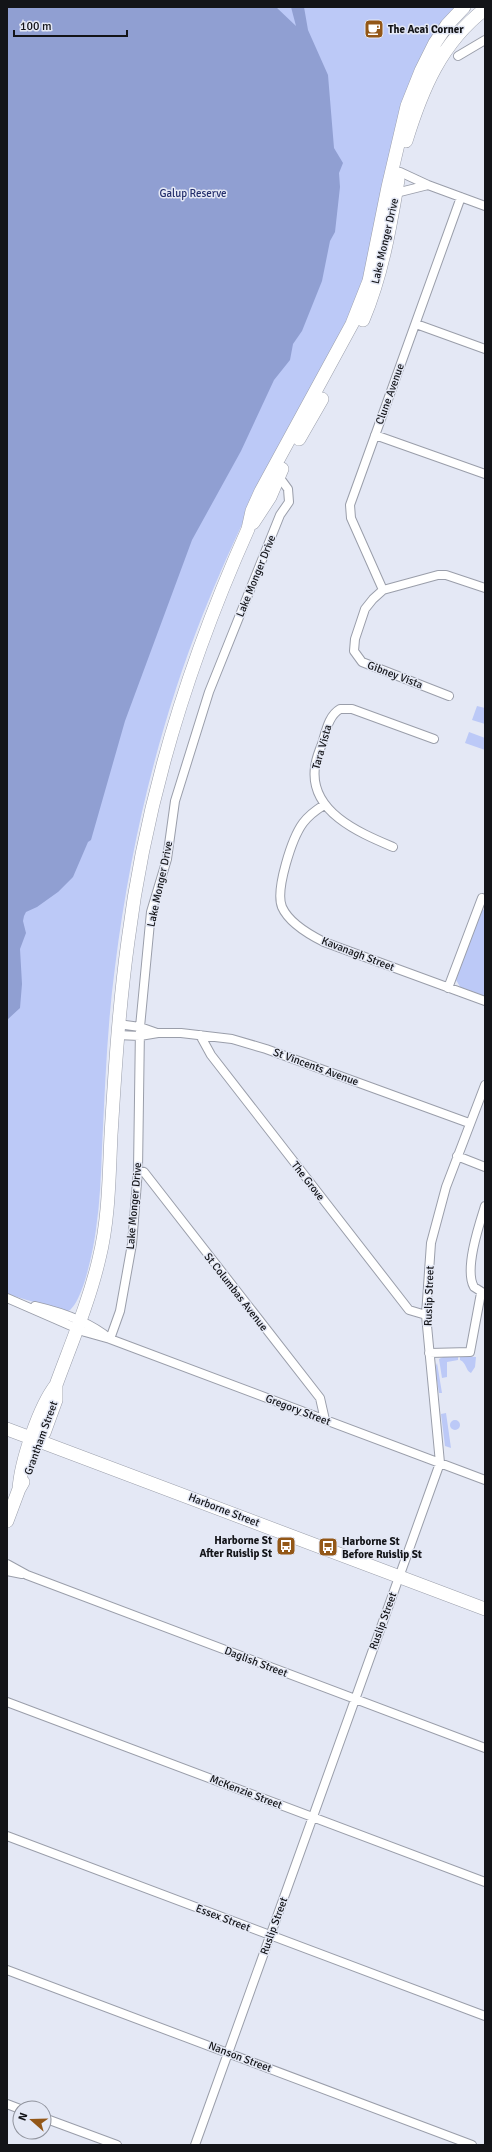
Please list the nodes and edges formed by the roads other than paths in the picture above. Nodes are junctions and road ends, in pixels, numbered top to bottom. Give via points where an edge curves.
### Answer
1 (464, 7) edge
2 (485, 9) edge
3 (485, 40) edge
4 (458, 56) dead end
5 (400, 172) junction
6 (428, 186) junction
7 (396, 193) junction
8 (461, 197) junction
9 (485, 206) edge
10 (416, 324) junction
11 (485, 349) edge
12 (375, 435) junction
13 (276, 473) junction
14 (485, 474) edge
15 (485, 588) edge
16 (383, 590) junction
17 (449, 696) dead end
18 (434, 739) dead end
19 (324, 805) junction
20 (393, 847) dead end
21 (482, 898) dead end
22 (448, 988) junction
23 (485, 1001) edge
24 (140, 1027) junction
25 (118, 1030) junction
26 (158, 1033) junction
27 (200, 1035) junction
28 (140, 1036) junction
29 (485, 1084) edge
30 (469, 1123) junction
31 (456, 1156) junction
32 (485, 1167) edge
33 (138, 1170) junction
34 (485, 1206) edge
35 (483, 1293) edge
36 (7, 1298) edge
37 (86, 1300) joint
38 (426, 1314) junction
39 (78, 1324) junction
40 (110, 1339) junction
41 (429, 1353) junction
42 (324, 1420) junction
43 (7, 1429) edge
44 (7, 1438) edge
45 (35, 1444) junction
46 (440, 1463) junction
47 (485, 1480) edge
48 (7, 1521) edge
49 (7, 1564) edge
50 (7, 1571) edge
51 (27, 1575) junction
52 (398, 1580) junction
53 (485, 1609) edge
54 (485, 1616) edge
55 (355, 1699) junction
56 (7, 1702) edge
57 (485, 1748) edge
58 (313, 1817) junction
59 (7, 1836) edge
60 (485, 1882) edge
61 (270, 1936) junction
62 (7, 1970) edge
63 (485, 2016) edge
64 (228, 2053) junction
65 (52, 2121) edge
66 (117, 2145) edge
67 (195, 2145) edge
68 (472, 2145) edge

1 - 13 main road, Lake Monger Drive via 447,25 421,71 407,106 369,281 352,324
2 - 5 main road, Lake Monger Drive via 459,32 434,67 413,120
3 - 4 street
5 - 6 street
5 - 7 main road, Lake Monger Drive
6 - 7 street
6 - 8 street
7 - 13 main road, Lake Monger Drive via 386,250 372,300 361,325
8 - 9 street
8 - 10 street, Clune Avenue
10 - 11 street
10 - 12 street, Clune Avenue
12 - 14 street
12 - 16 street, Clune Avenue via 350,512
13 - 24 street, Lake Monger Drive via 288,489 290,502 280,515 209,692 175,801 167,859 152,912
13 - 25 main road, Lake Monger Drive via 252,511 248,529 204,634 169,740 137,881
15 - 16 street via 438,574
16 - 17 street, Gibney Vista via 365,609 355,639 356,656 366,664
18 - 19 street, Tara Vista via 352,709 337,711 330,719 315,767 315,780
19 - 20 street via 355,830
19 - 22 street, Kavanagh Street via 307,817 296,836 280,888 280,900 284,910 307,932 324,942
21 - 22 street
22 - 23 street, Kavanagh Street
24 - 25 street, St Vincents Avenue
24 - 26 street, St Vincents Avenue
24 - 28 street, Lake Monger Drive
25 - 28 street, St Vincents Avenue
25 - 37 main road, Lake Monger Drive via 106,1221 99,1259
26 - 27 street, St Vincents Avenue
26 - 28 street, St Vincents Avenue
27 - 30 street, St Vincents Avenue via 232,1039 266,1049
27 - 38 street, The Grove via 210,1055 408,1310
28 - 33 street, Lake Monger Drive
29 - 30 street, Ruslip Street
30 - 31 street, Ruslip Street
31 - 32 street
31 - 38 street, Ruslip Street via 431,1243
33 - 40 street, Lake Monger Drive via 132,1244 120,1311
33 - 42 street, St Columbas Avenue via 144,1172 320,1398
34 - 35 street via 471,1273 472,1284
35 - 41 street via 470,1352
36 - 39 street, Gregory Street
37 - 39 main road, Grantham Street
38 - 41 street, Ruslip Street
39 - 40 street, Gregory Street via 95,1336
39 - 45 main road, Grantham Street via 56,1385 48,1396
40 - 42 street, Gregory Street
41 - 46 street, Ruslip Street
42 - 46 street, Gregory Street
43 - 45 main road, Harborne Street
44 - 45 main road, Harborne Street
45 - 48 main road, Grantham Street via 20,1471 19,1489
45 - 52 main road, Harborne Street via 176,1499
46 - 47 street, Gregory Street
46 - 52 street, Ruslip Street
49 - 51 street, Daglish Street
50 - 51 street, Daglish Street
51 - 55 street, Daglish Street
52 - 53 main road, Harborne Street
52 - 54 main road, Harborne Street
52 - 55 street, Ruslip Street
55 - 57 street, Daglish Street
55 - 58 street, Ruslip Street
56 - 58 street, McKenzie Street
58 - 60 street, McKenzie Street
58 - 61 street, Ruslip Street
59 - 61 street, Essex Street
61 - 63 street, Essex Street
61 - 64 street, Ruslip Street
62 - 64 street, Nanson Street
64 - 67 street, Ruslip Street
64 - 68 street, Nanson Street
65 - 66 street

